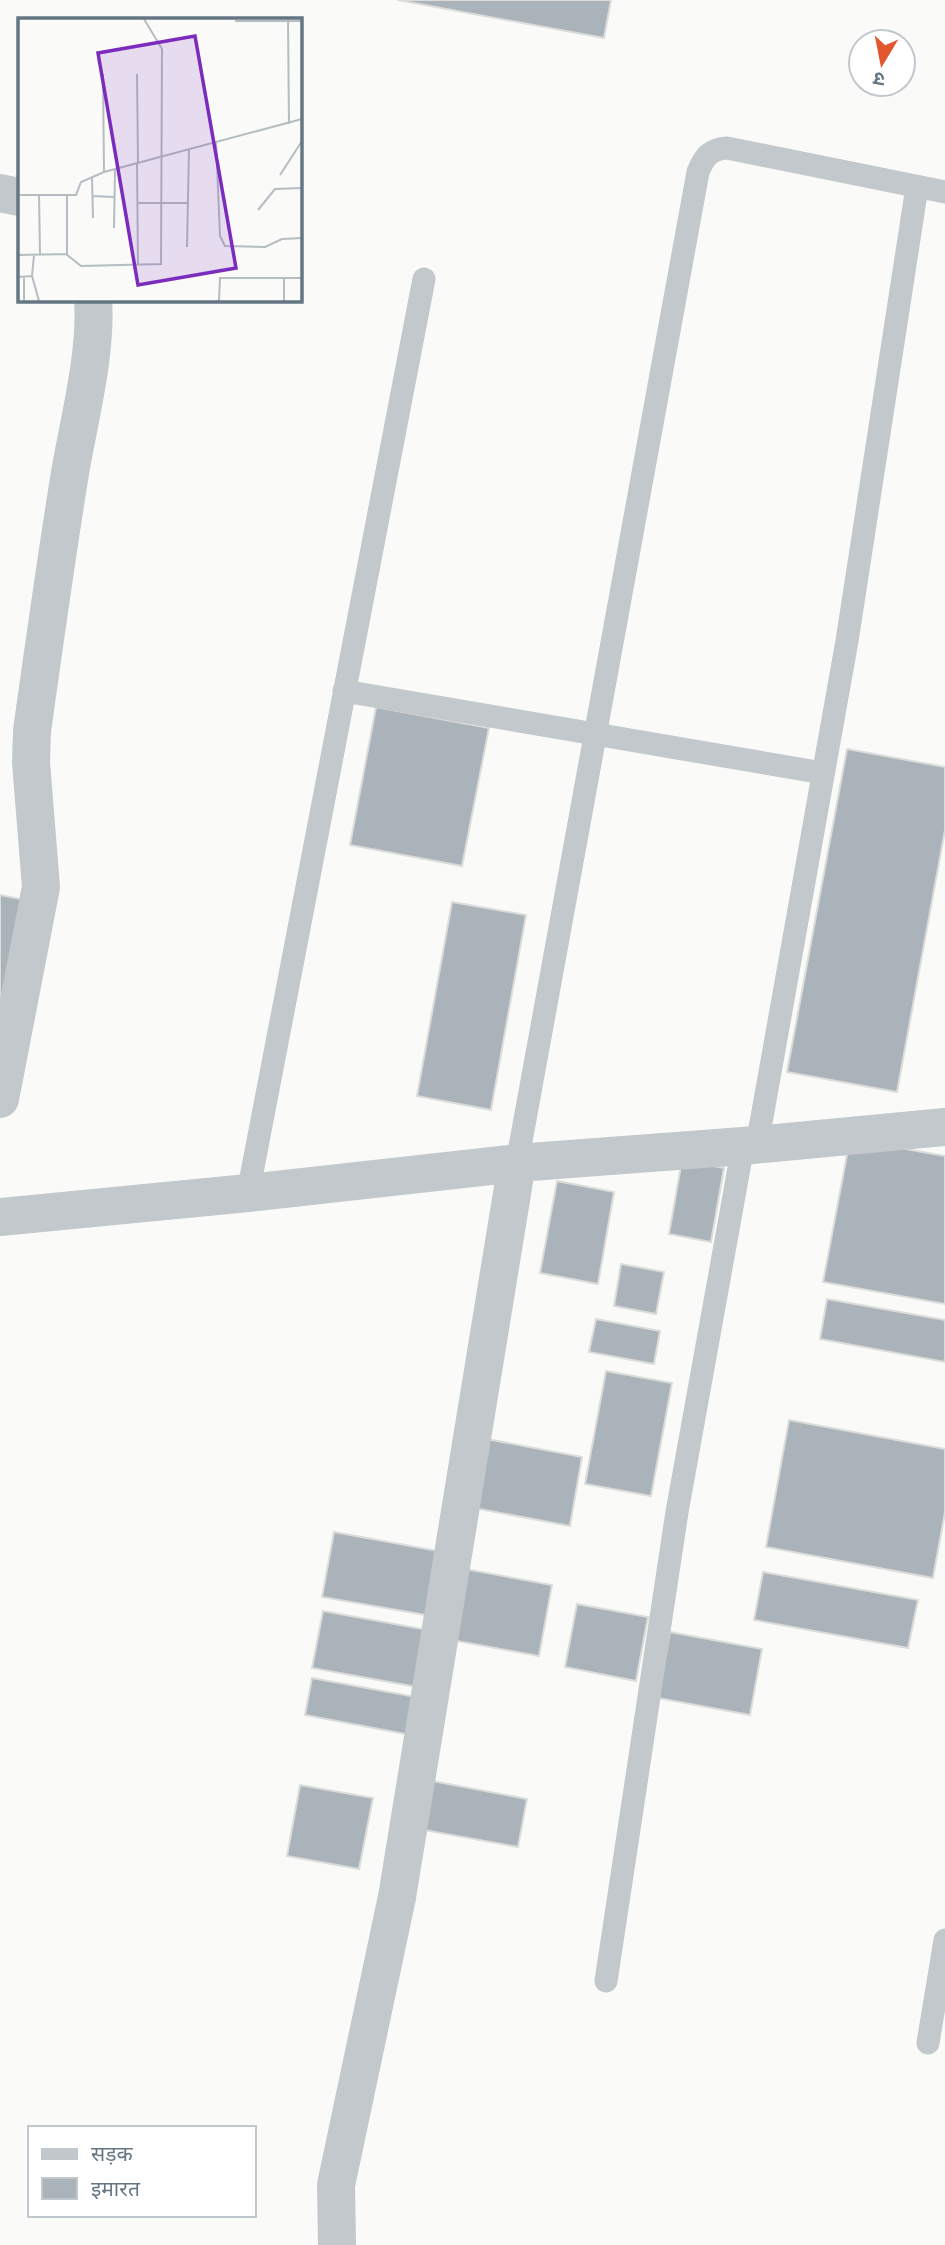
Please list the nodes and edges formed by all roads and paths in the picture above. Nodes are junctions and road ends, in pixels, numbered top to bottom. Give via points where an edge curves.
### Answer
1 (917, 187) junction
2 (945, 192) edge
3 (0, 193) edge
4 (18, 197) edge
5 (424, 279) dead end
6 (93, 301) edge
7 (344, 691) junction
8 (596, 733) junction
9 (823, 773) junction
10 (0, 1100) edge
11 (945, 1127) edge
12 (750, 1145) junction
13 (517, 1163) junction
14 (247, 1193) junction
15 (0, 1217) edge
16 (945, 1940) edge
17 (606, 1981) dead end
18 (928, 2043) dead end
19 (338, 2245) edge

1 - 2 lane
1 - 8 lane via 727,148 717,148 703,159
1 - 9 lane
3 - 4 street
5 - 7 lane
6 - 10 street via 89,360 32,731 41,887
7 - 8 lane
7 - 14 lane
8 - 9 lane
8 - 13 lane
9 - 12 lane
11 - 12 street
12 - 13 street
12 - 17 lane via 677,1512
13 - 14 street
13 - 19 street via 397,1897 336,2185
14 - 15 street
16 - 18 lane

